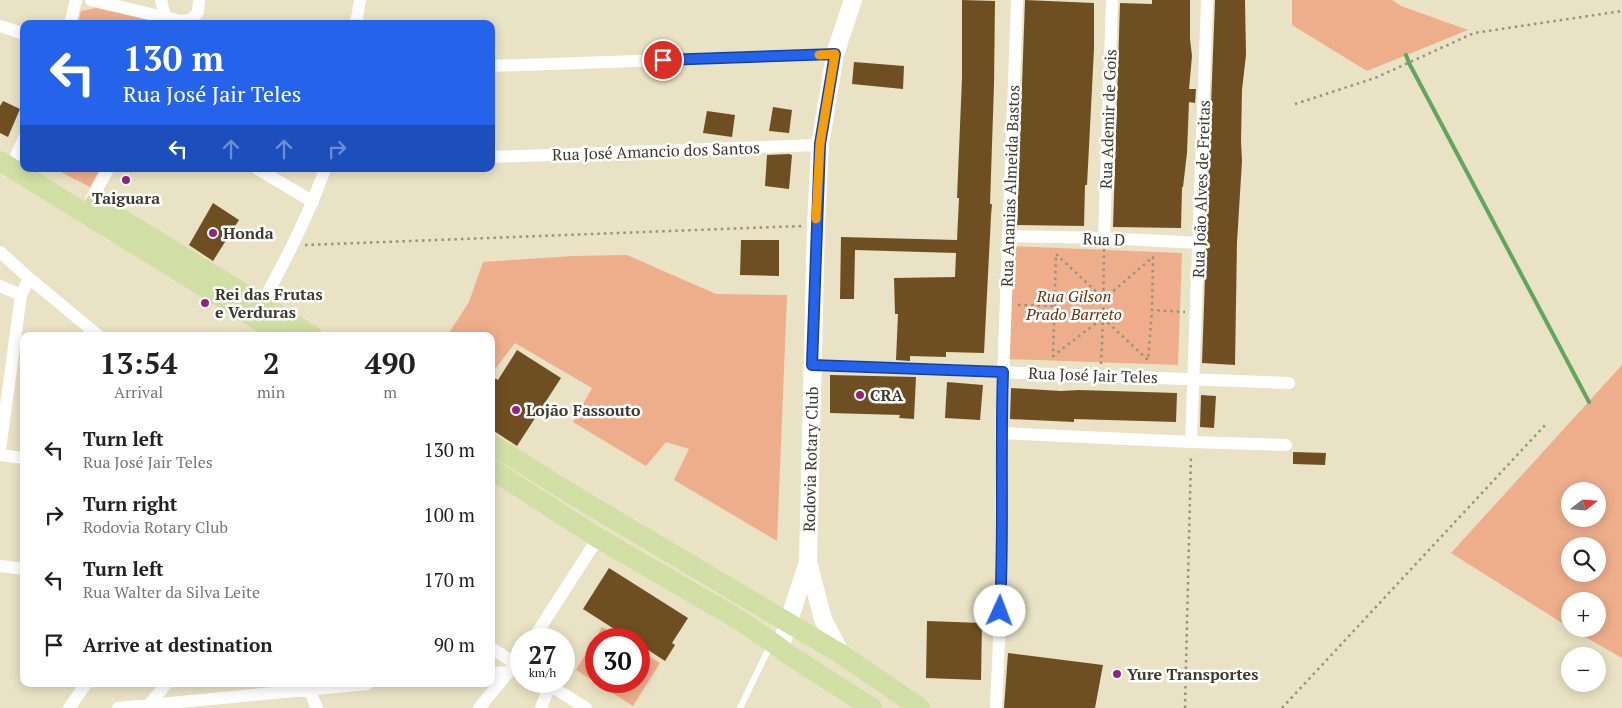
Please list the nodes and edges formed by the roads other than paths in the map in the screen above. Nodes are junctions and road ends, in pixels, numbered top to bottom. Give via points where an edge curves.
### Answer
1 (91, 0) edge
2 (160, 0) edge
3 (199, 0) edge
4 (360, 0) edge
5 (853, 0) edge
6 (1018, 0) edge
7 (1112, 0) edge
8 (1207, 0) edge
9 (79, 1) edge
10 (72, 20) edge
11 (176, 20) edge
12 (357, 20) edge
13 (0, 26) edge
14 (20, 33) edge
15 (835, 54) junction
16 (495, 66) edge
17 (820, 144) junction
18 (495, 157) edge
19 (42, 172) edge
20 (43, 172) edge
21 (106, 172) edge
22 (263, 172) edge
23 (325, 172) edge
24 (91, 200) junction
25 (313, 202) junction
26 (1008, 236) junction
27 (1104, 238) junction
28 (1200, 243) junction
29 (0, 252) edge
30 (28, 278) junction
31 (0, 286) edge
32 (20, 295) junction
33 (261, 305) junction
34 (94, 332) edge
35 (278, 332) edge
36 (306, 332) edge
37 (812, 365) junction
38 (1003, 372) junction
39 (1194, 379) junction
40 (1289, 383) dead end
41 (1001, 433) junction
42 (1192, 442) junction
43 (1286, 445) dead end
44 (495, 446) edge
45 (0, 450) edge
46 (0, 455) edge
47 (20, 458) edge
48 (495, 472) edge
49 (573, 495) junction
50 (564, 517) junction
51 (598, 538) junction
52 (808, 562) junction
53 (0, 566) edge
54 (20, 568) edge
55 (789, 623) junction
56 (540, 628) edge
57 (776, 645) junction
58 (495, 651) edge
59 (841, 654) junction
60 (510, 660) edge
61 (510, 667) edge
62 (495, 672) edge
63 (510, 673) edge
64 (84, 687) edge
65 (163, 687) edge
66 (301, 687) edge
67 (309, 687) edge
68 (544, 693) edge
69 (563, 693) edge
70 (861, 705) edge
71 (140, 707) edge
72 (69, 708) edge
73 (118, 708) edge
74 (317, 708) edge
75 (479, 708) edge
76 (540, 708) edge
77 (586, 708) edge
78 (740, 708) edge
79 (920, 708) edge
80 (996, 708) edge

1 - 11 street
2 - 11 street
3 - 11 street via 195,17
4 - 12 street
5 - 15 main road, Rodovia Rotary Club
6 - 26 street, Rua Ananias Almeida Bastos
7 - 27 street, Rua Ademir de Gois
8 - 28 street, Rua João Alves de Freitas
9 - 10 street
13 - 14 street
15 - 16 street
15 - 17 main road, Rodovia Rotary Club
17 - 18 street, Rua José Amancio dos Santos
17 - 37 main road, Rodovia Rotary Club
19 - 35 main road
20 - 24 main road
21 - 24 street
22 - 25 street
23 - 25 street
24 - 33 main road
25 - 33 street via 294,246
26 - 27 street, Rua D
26 - 38 street, Rua Ananias Almeida Bastos
27 - 28 street, Rua D
28 - 39 street, Rua João Alves de Freitas
29 - 30 street
30 - 32 street
30 - 34 street
31 - 32 street
32 - 45 street
33 - 36 main road
37 - 38 street, Rua José Jair Teles
37 - 52 main road, Rodovia Rotary Club
38 - 39 street, Rua José Jair Teles
38 - 41 street, Rua Ananias Almeida Bastos
39 - 40 street, Rua José Jair Teles
39 - 42 street, Rua João Alves de Freitas
41 - 42 street
41 - 80 street, Rua Ananias Almeida Bastos via 1001,593
42 - 43 street
44 - 49 main road
46 - 47 street
48 - 50 main road
49 - 50 main road
49 - 55 main road
50 - 51 main road
51 - 56 street
51 - 57 main road via 736,618
52 - 55 main road
52 - 59 main road via 823,619
53 - 54 street
55 - 57 main road
55 - 59 main road
57 - 70 main road
57 - 78 lane
58 - 60 street
59 - 79 main road
61 - 62 street
63 - 75 street
64 - 72 street
65 - 71 street
66 - 71 street
67 - 74 street
68 - 76 street
69 - 77 street
71 - 73 street

